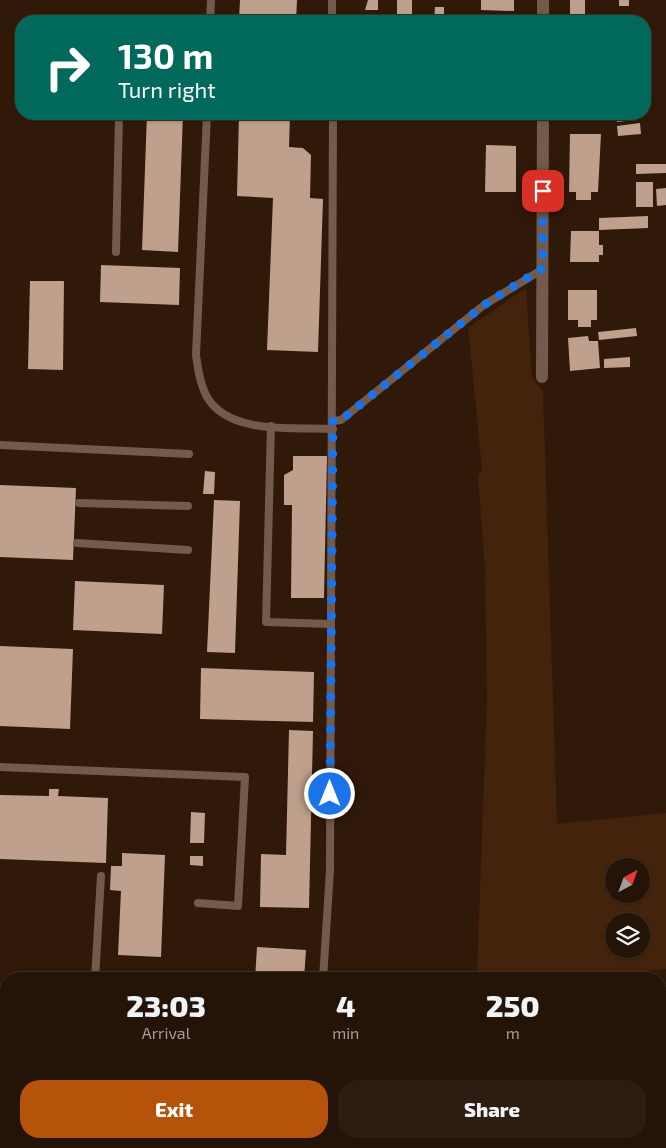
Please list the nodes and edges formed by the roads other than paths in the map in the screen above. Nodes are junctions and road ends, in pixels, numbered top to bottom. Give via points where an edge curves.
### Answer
1 (211, 0) edge
2 (332, 0) edge
3 (543, 0) edge
4 (210, 15) edge
5 (332, 15) edge
6 (543, 15) edge
7 (119, 120) edge
8 (207, 120) edge
9 (332, 120) edge
10 (543, 120) edge
11 (116, 252) dead end
12 (543, 268) junction
13 (542, 377) dead end
14 (333, 425) junction
15 (271, 426) junction
16 (0, 446) edge
17 (189, 454) dead end
18 (79, 503) dead end
19 (188, 506) dead end
20 (77, 543) dead end
21 (188, 550) dead end
22 (331, 624) junction
23 (0, 767) edge
24 (101, 876) dead end
25 (198, 903) dead end
26 (94, 972) edge
27 (323, 972) edge

1 - 4 lane
2 - 5 lane
3 - 6 street
7 - 11 lane
8 - 15 lane via 196,355 199,374 207,397 222,414 243,424
9 - 14 lane
10 - 12 street
12 - 13 street
12 - 14 lane via 484,305
14 - 15 lane
14 - 22 lane
15 - 22 lane via 266,622
16 - 17 lane
18 - 19 lane
20 - 21 lane
22 - 27 lane via 330,870
23 - 25 lane via 244,777 238,906
24 - 26 lane

